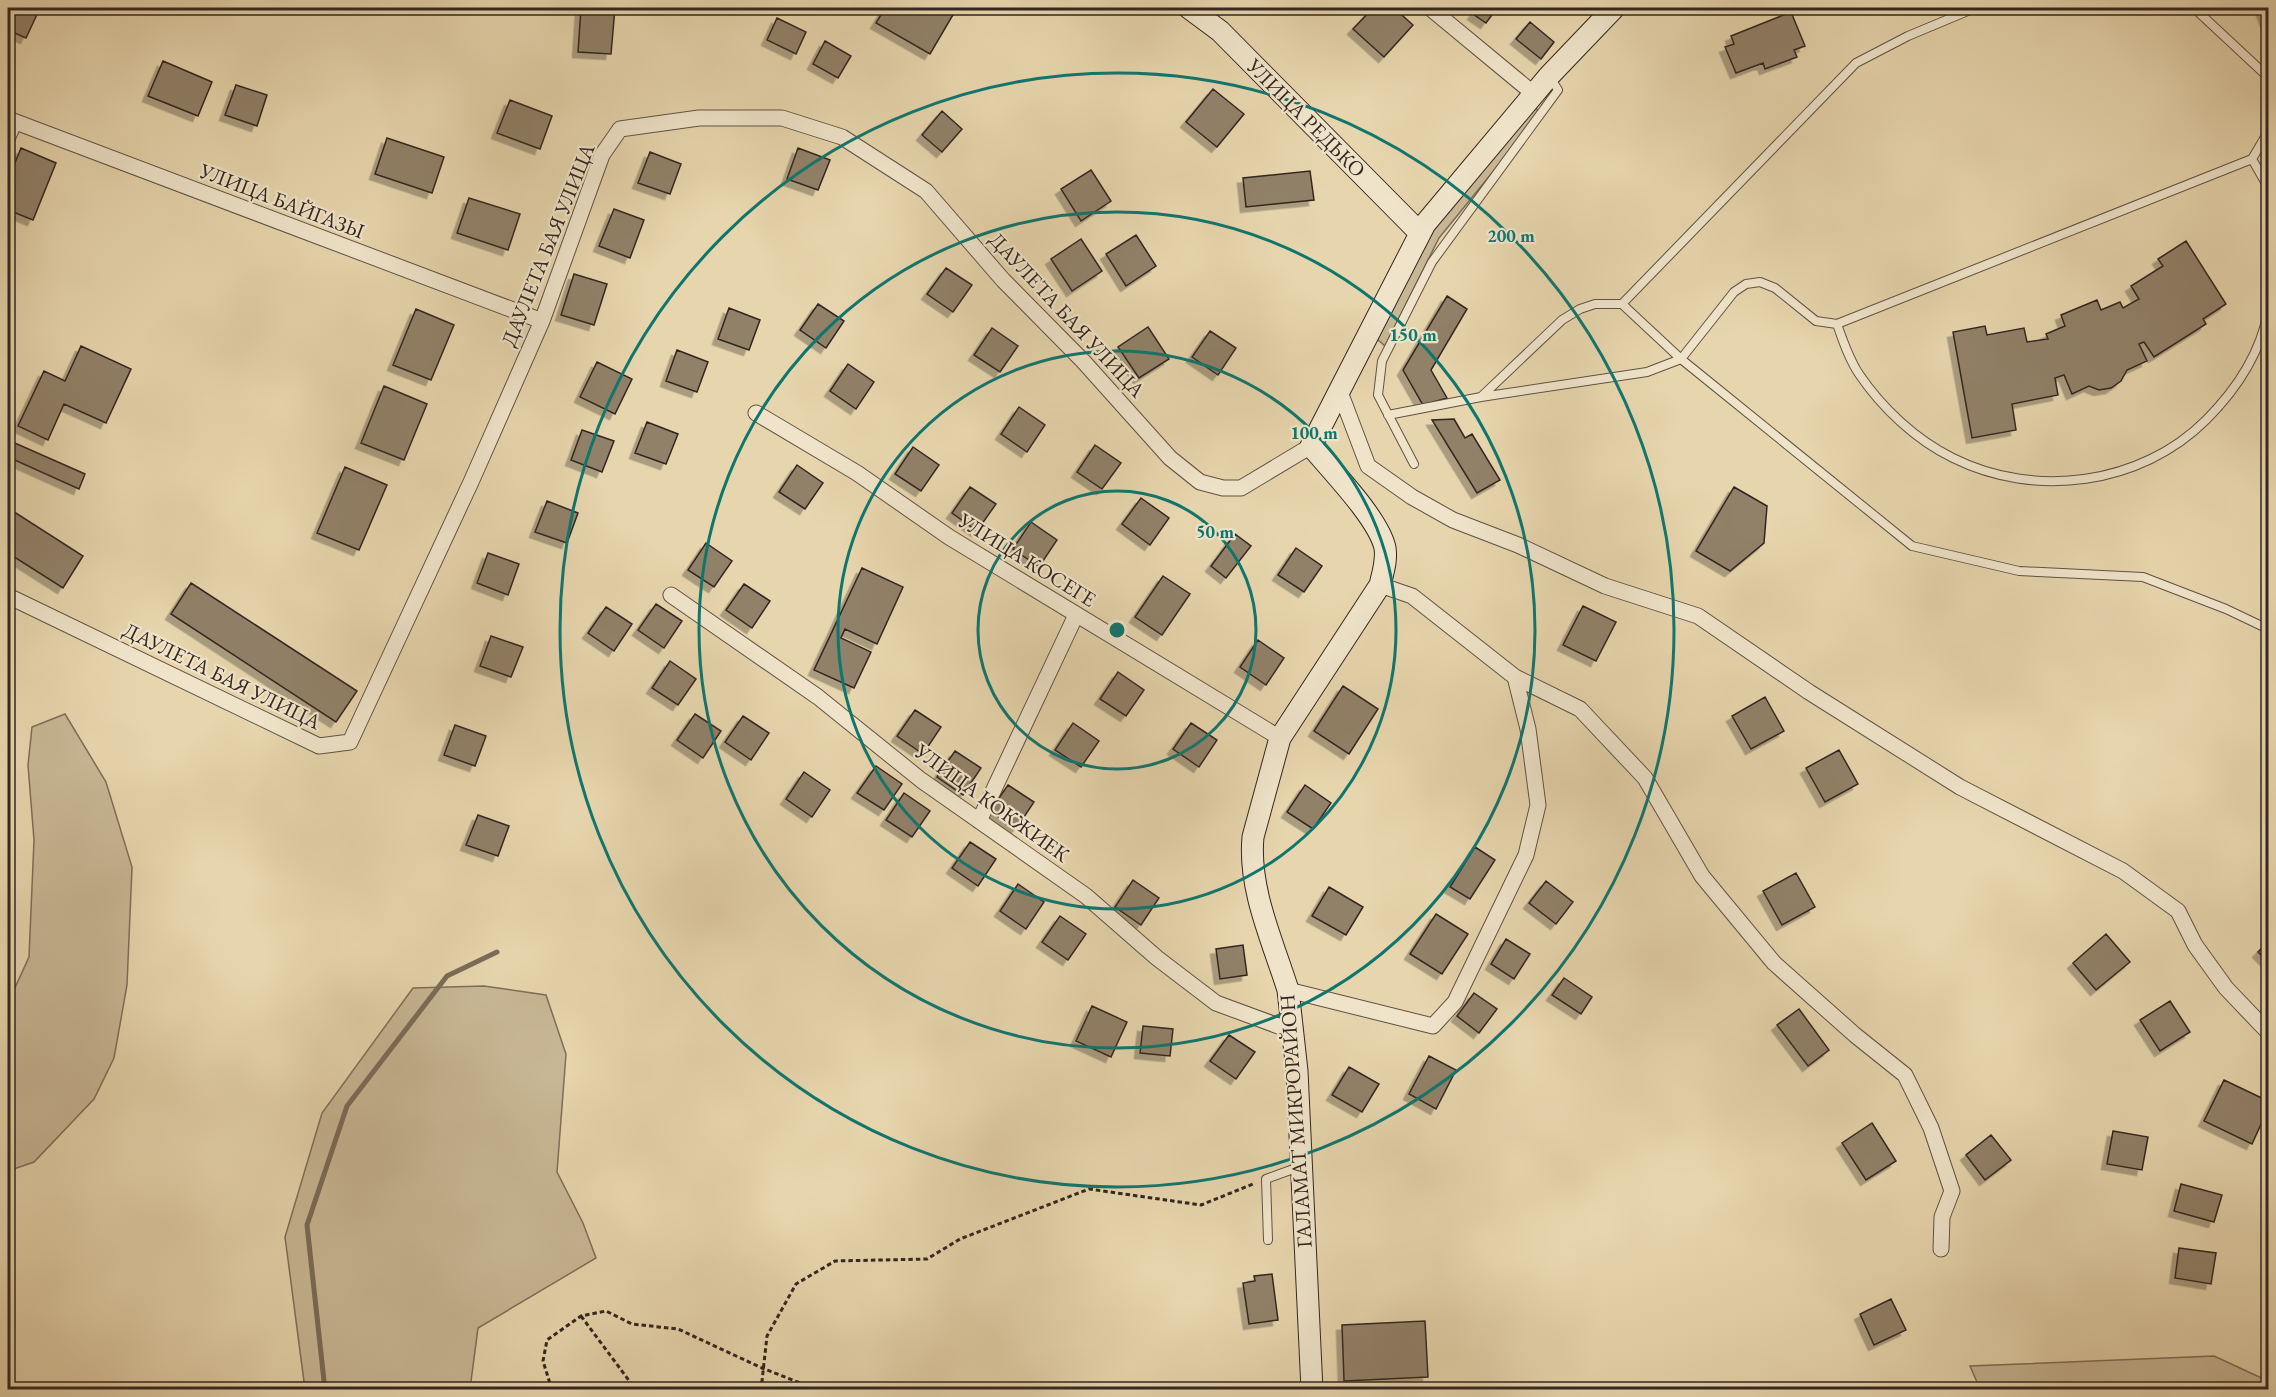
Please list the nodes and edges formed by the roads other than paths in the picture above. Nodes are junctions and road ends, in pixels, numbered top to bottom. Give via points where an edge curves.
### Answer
1 (1189, 8) edge
2 (1430, 8) edge
3 (1614, 8) edge
4 (1975, 8) edge
5 (2191, 8) edge
6 (1549, 76) junction
7 (2268, 77) edge
8 (1534, 94) junction
9 (13, 121) edge
10 (2268, 132) edge
11 (8, 145) edge
12 (2252, 159) junction
13 (2268, 187) edge
14 (1420, 233) junction
15 (1622, 304) junction
16 (2268, 312) edge
17 (542, 321) junction
18 (1837, 324) junction
19 (1681, 359) junction
20 (1340, 392) junction
21 (1481, 397) junction
22 (756, 413) dead end
23 (1388, 415) junction
24 (1311, 446) junction
25 (1414, 464) dead end
26 (1380, 585) junction
27 (8, 596) edge
28 (671, 596) dead end
29 (1076, 615) junction
30 (2268, 629) edge
31 (1515, 677) junction
32 (1280, 738) junction
33 (979, 821) junction
34 (1288, 990) junction
35 (1292, 1031) junction
36 (2268, 1032) edge
37 (1300, 1166) junction
38 (1268, 1240) dead end
39 (1941, 1249) dead end
40 (1312, 1389) edge

1 - 14 street, УЛИЦА РЕДЬКО via 1220,31
2 - 8 street
3 - 6 street
4 - 15 lane via 1856,63
5 - 7 lane
6 - 8 street
6 - 23 lane via 1558,90 1432,262 1382,361 1378,395
8 - 14 street
9 - 11 lane
9 - 17 street, УЛИЦА БАЙГАЗЫ
10 - 12 lane
12 - 13 lane
12 - 18 lane
14 - 20 street
15 - 19 lane
15 - 21 lane via 1595,304 1562,320
16 - 18 lane via 2248,366 2225,402 2194,432 2159,455 2120,472 2078,481 2035,482 1993,474 1953,458 1917,436 1859,373
17 - 24 street, ДАУЛЕТА БАЯ УЛИЦА via 602,155 620,129 699,118 782,118 842,137 926,191 1003,280 1170,458 1200,483 1241,488
17 - 27 street, ДАУЛЕТА БАЯ УЛИЦА via 350,742 319,746
18 - 19 lane via 1816,321 1775,288 1760,282 1746,284 1734,292
19 - 21 lane via 1647,372
19 - 30 lane via 1912,546 2019,571 2143,577
20 - 24 street
20 - 36 street via 1368,466 1412,497 1454,520 1605,586 1698,616 1960,788 2123,871 2178,911 2194,945 2226,988
21 - 23 lane
22 - 29 street, УЛИЦА КОСЕГЕ via 857,472 949,537
23 - 25 lane
24 - 26 street, ГАЛАМАТ МИКРОРАЙОН via 1379,533 1386,563
26 - 31 street via 1412,596
26 - 32 street, ГАЛАМАТ МИКРОРАЙОН
28 - 33 street, УЛИЦА КОКЖИЕК via 818,697
29 - 32 street, УЛИЦА КОСЕГЕ
29 - 33 street
31 - 34 street via 1528,729 1538,805 1526,855 1455,1002 1433,1026
31 - 39 street via 1580,709 1645,778 1702,876 1774,963 1905,1075 1931,1128 1952,1191 1942,1217
32 - 34 street, ГАЛАМАТ МИКРОРАЙОН via 1252,853 1257,893
33 - 35 street, УЛИЦА КОКЖИЕК via 1086,896 1156,958 1216,1003
34 - 35 street, ГАЛАМАТ МИКРОРАЙОН
35 - 37 street, ГАЛАМАТ МИКРОРАЙОН
37 - 38 lane via 1266,1179
37 - 40 street, ГАЛАМАТ МИКРОРАЙОН

